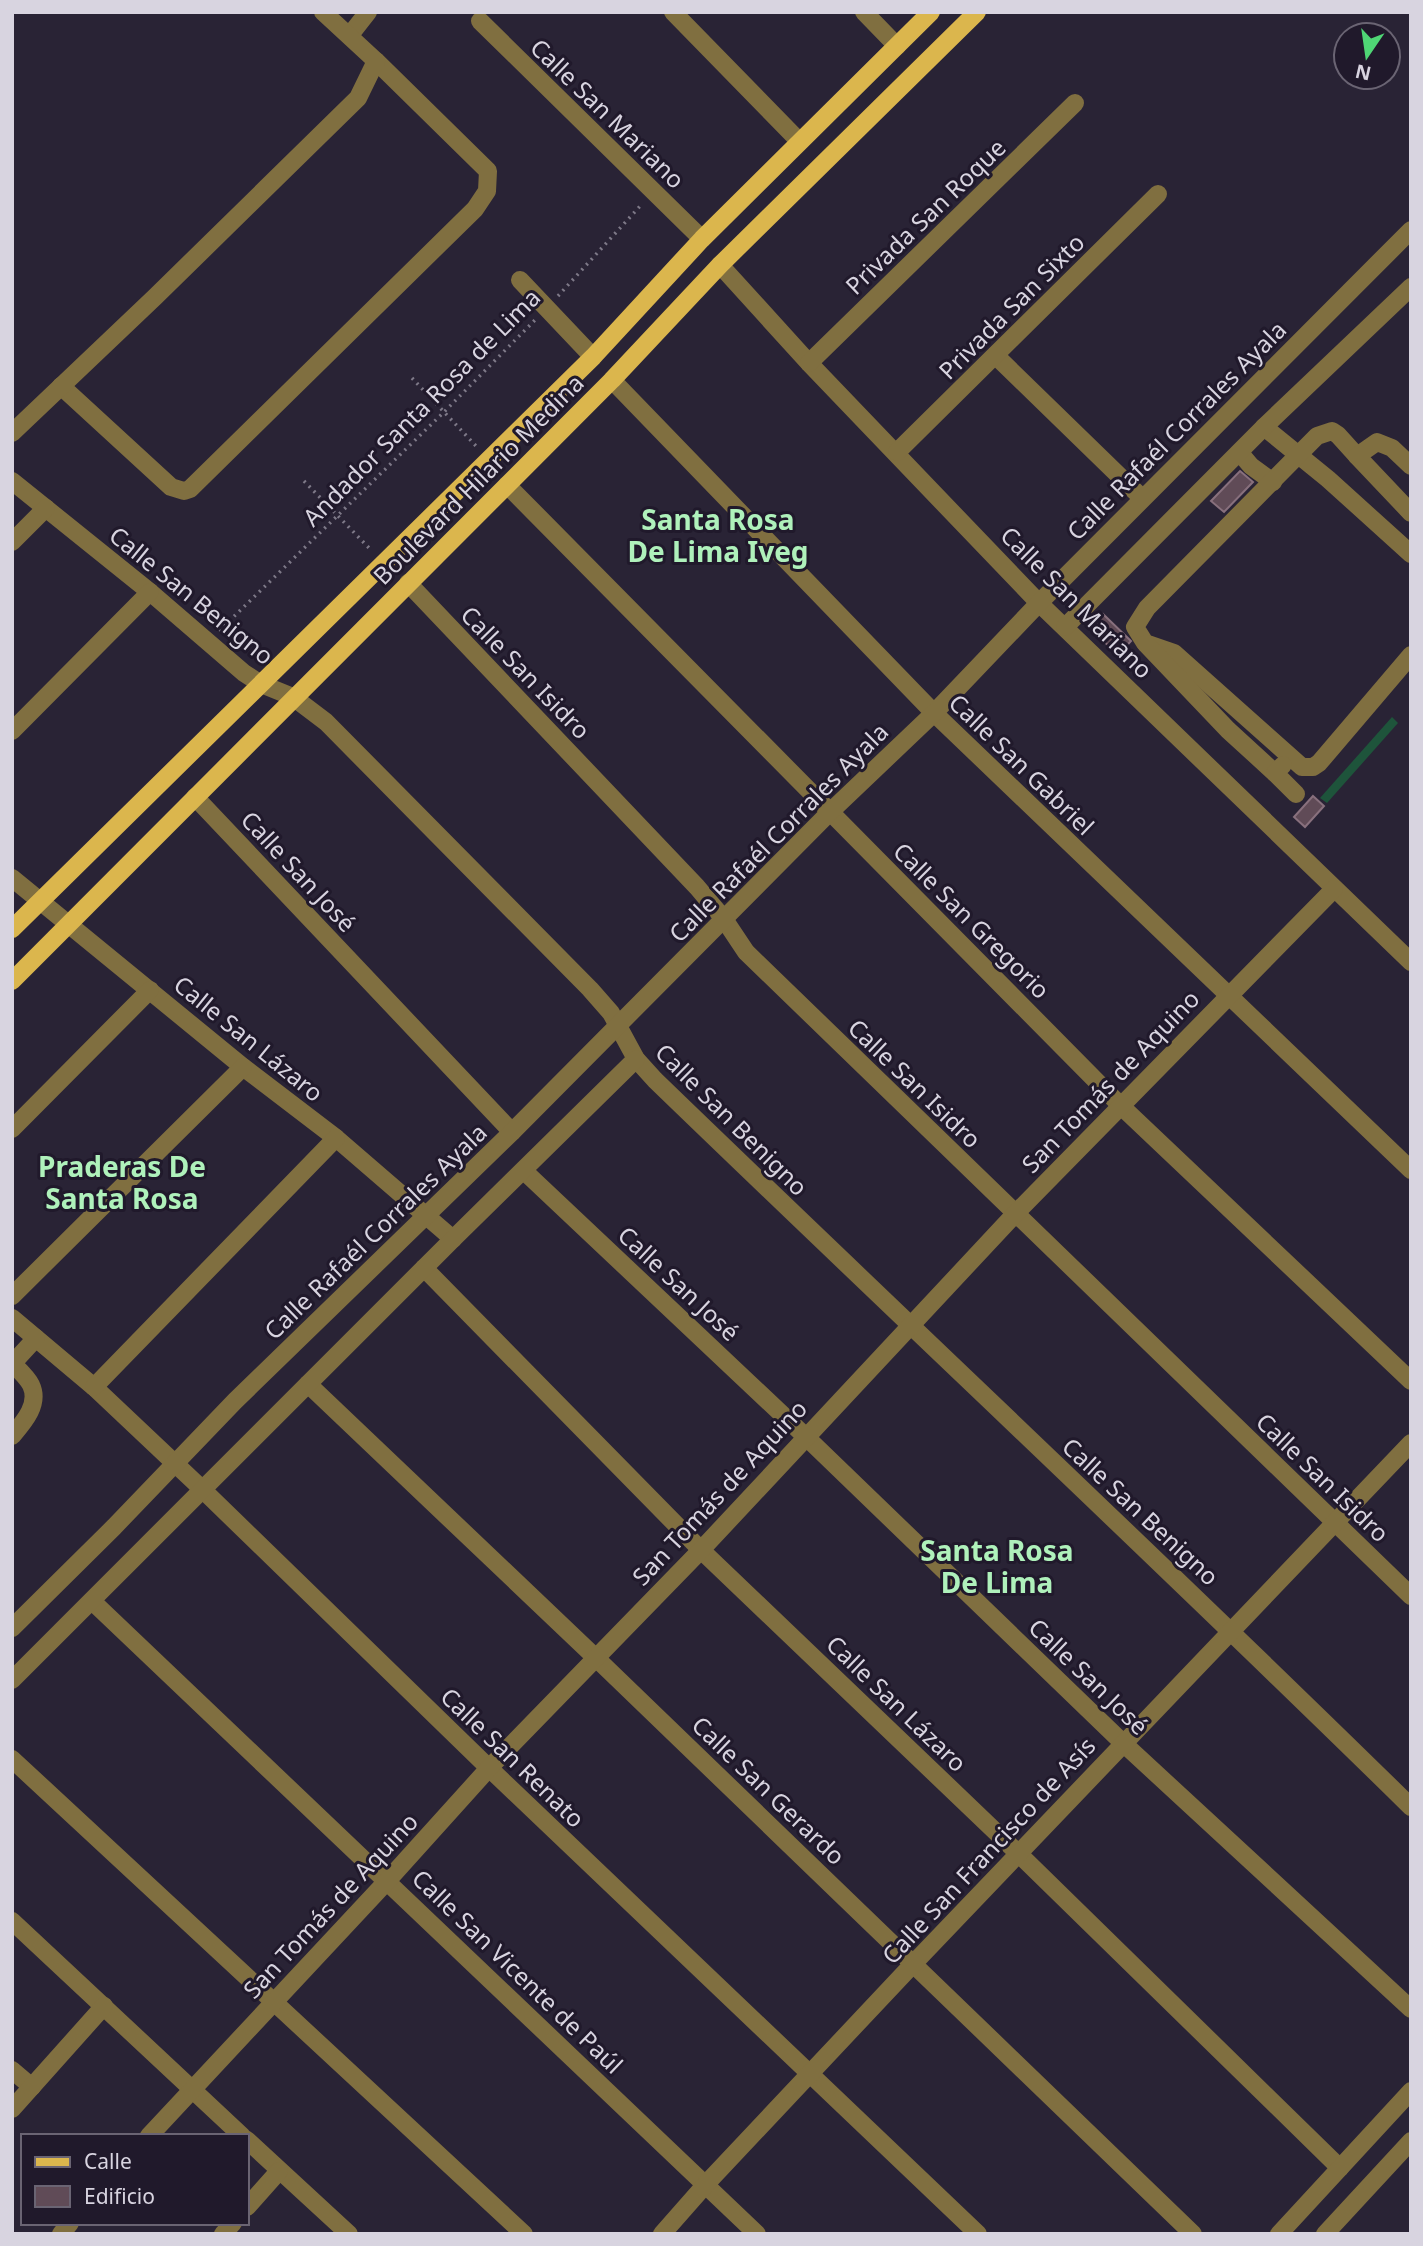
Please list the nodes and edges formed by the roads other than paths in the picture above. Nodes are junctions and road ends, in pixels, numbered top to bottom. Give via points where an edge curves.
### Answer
1 (323, 12) edge
2 (368, 12) edge
3 (673, 12) edge
4 (864, 12) edge
5 (931, 12) edge
6 (977, 12) edge
7 (480, 21) dead end
8 (350, 35) junction
9 (897, 46) junction
10 (376, 61) junction
11 (1075, 103) dead end
12 (799, 141) junction
13 (1158, 194) dead end
14 (1411, 230) edge
15 (702, 239) junction
16 (720, 265) junction
17 (520, 280) dead end
18 (1411, 286) edge
19 (996, 356) junction
20 (593, 357) junction
21 (809, 363) junction
22 (612, 380) junction
23 (61, 386) junction
24 (1264, 427) junction
25 (12, 433) edge
26 (897, 452) junction
27 (1240, 453) junction
28 (1298, 455) junction
29 (1357, 456) junction
30 (1411, 466) edge
31 (12, 481) edge
32 (1273, 482) junction
33 (507, 485) junction
34 (1142, 498) junction
35 (46, 508) junction
36 (1411, 513) edge
37 (12, 542) edge
38 (1411, 554) edge
39 (408, 583) junction
40 (150, 592) junction
41 (1039, 603) junction
42 (1065, 627) junction
43 (1411, 655) edge
44 (261, 684) junction
45 (1200, 688) junction
46 (293, 697) junction
47 (934, 713) junction
48 (1244, 714) junction
49 (1228, 730) junction
50 (12, 731) edge
51 (1290, 757) junction
52 (1275, 773) junction
53 (1296, 794) dead end
54 (195, 797) junction
55 (829, 813) junction
56 (12, 878) edge
57 (1334, 889) junction
58 (41, 901) junction
59 (724, 919) junction
60 (71, 924) junction
61 (12, 929) edge
62 (1411, 962) edge
63 (12, 981) edge
64 (150, 990) junction
65 (1227, 996) junction
66 (618, 1025) junction
67 (636, 1059) junction
68 (243, 1066) junction
69 (1121, 1105) junction
70 (12, 1129) edge
71 (512, 1132) junction
72 (335, 1138) junction
73 (1411, 1170) edge
74 (524, 1171) junction
75 (427, 1214) junction
76 (1015, 1214) junction
77 (453, 1239) junction
78 (424, 1268) junction
79 (12, 1296) edge
80 (12, 1318) edge
81 (911, 1328) junction
82 (36, 1338) junction
83 (13, 1363) edge
84 (1411, 1381) edge
85 (308, 1384) junction
86 (94, 1387) junction
87 (12, 1436) edge
88 (806, 1436) junction
89 (1411, 1443) edge
90 (173, 1464) junction
91 (202, 1489) junction
92 (1336, 1523) junction
93 (701, 1549) junction
94 (1411, 1596) edge
95 (92, 1601) junction
96 (12, 1628) edge
97 (1232, 1631) junction
98 (596, 1658) junction
99 (12, 1680) edge
100 (1123, 1743) junction
101 (12, 1759) edge
102 (489, 1768) junction
103 (1411, 1807) edge
104 (1020, 1855) junction
105 (388, 1880) junction
106 (12, 1921) edge
107 (914, 1963) junction
108 (275, 2001) junction
109 (104, 2006) junction
110 (1411, 2009) edge
111 (12, 2070) edge
112 (809, 2074) junction
113 (32, 2087) junction
114 (191, 2088) junction
115 (1411, 2091) edge
116 (12, 2109) edge
117 (151, 2134) edge
118 (240, 2134) edge
119 (248, 2141) edge
120 (1408, 2149) edge
121 (1340, 2168) junction
122 (279, 2171) junction
123 (706, 2184) junction
124 (248, 2206) edge
125 (349, 2234) edge
126 (524, 2234) edge
127 (662, 2234) edge
128 (757, 2234) edge
129 (978, 2234) edge
130 (1193, 2234) edge
131 (1279, 2234) edge
132 (1325, 2234) edge

1 - 8 street
2 - 8 street
3 - 12 street
4 - 9 street
5 - 9 main road, Boulevard Hilario Medina
6 - 16 main road, Boulevard Hilario Medina
7 - 15 street, Calle San Mariano
8 - 10 street
9 - 12 main road, Boulevard Hilario Medina
10 - 23 street via 358,98
10 - 23 street via 488,171 487,191 475,209 190,489 172,487
11 - 21 street, Privada San Roque
12 - 15 main road, Boulevard Hilario Medina
13 - 19 street, Privada San Sixto
14 - 34 street, Calle Rafaél Corrales Ayala
15 - 20 main road, Boulevard Hilario Medina
16 - 21 street, Calle San Mariano
16 - 22 main road, Boulevard Hilario Medina
17 - 20 street
18 - 24 street
19 - 26 street, Privada San Sixto
19 - 34 street
20 - 44 main road, Boulevard Hilario Medina
21 - 26 street, Calle San Mariano
22 - 33 main road, Boulevard Hilario Medina
22 - 47 street, Calle San Gabriel
23 - 25 street
24 - 27 street
24 - 28 street
26 - 41 street, Calle San Mariano
27 - 32 street
27 - 42 street
28 - 29 street via 1317,436 1332,431
28 - 32 street
28 - 38 street
29 - 30 street via 1377,442 1384,443
29 - 36 street
31 - 35 street, Calle San Benigno
32 - 45 street via 1147,608 1135,627 1145,643
33 - 39 main road, Boulevard Hilario Medina
33 - 55 street, Calle San Gregorio
34 - 41 street, Calle Rafaél Corrales Ayala
35 - 37 street
35 - 40 street, Calle San Benigno
39 - 46 main road, Boulevard Hilario Medina
39 - 59 street, Calle San Isidro
40 - 44 street, Calle San Benigno
40 - 50 street
41 - 42 street, Calle San Mariano
41 - 47 street, Calle Rafaél Corrales Ayala
42 - 57 street, Calle San Mariano
43 - 51 street via 1319,763 1301,767
44 - 46 street, Calle San Benigno
44 - 58 main road, Boulevard Hilario Medina
45 - 48 street
45 - 49 street
46 - 54 main road, Boulevard Hilario Medina
46 - 66 street, Calle San Benigno via 346,742 590,989
47 - 55 street, Calle Rafaél Corrales Ayala
47 - 65 street, Calle San Gabriel
48 - 49 street
48 - 51 street
49 - 52 street
51 - 52 street
52 - 53 street
54 - 60 main road, Boulevard Hilario Medina
54 - 71 street, Calle San José
55 - 59 street, Calle Rafaél Corrales Ayala
55 - 69 street, Calle San Gregorio
56 - 58 street, Calle San Lázaro
57 - 62 street, Calle San Mariano
57 - 65 street, San Tomás de Aquino
58 - 60 street, Calle San Lázaro
58 - 61 main road, Boulevard Hilario Medina
59 - 66 street, Calle Rafaél Corrales Ayala
59 - 76 street, Calle San Isidro via 755,961
60 - 63 main road, Boulevard Hilario Medina
60 - 64 street, Calle San Lázaro
64 - 68 street, Calle San Lázaro
64 - 70 street
65 - 69 street, San Tomás de Aquino
65 - 73 street, Calle San Gabriel
66 - 67 street, Calle San Benigno
66 - 71 street, Calle Rafaél Corrales Ayala
67 - 74 street
67 - 81 street, Calle San Benigno
68 - 72 street, Calle San Lázaro
68 - 79 street
69 - 76 street, San Tomás de Aquino
69 - 84 street, Calle San Gregorio
71 - 75 street, Calle Rafaél Corrales Ayala
72 - 75 street, Calle San Lázaro
72 - 86 street
74 - 77 street
74 - 88 street, Calle San José
75 - 77 street, Calle San Lázaro
75 - 90 street, Calle Rafaél Corrales Ayala
76 - 81 street, San Tomás de Aquino
76 - 92 street, Calle San Isidro
77 - 78 street
78 - 85 street
78 - 93 street, Calle San Lázaro
80 - 82 street, Calle San Renato
81 - 88 street, San Tomás de Aquino
81 - 97 street, Calle San Benigno
82 - 83 street
82 - 86 street, Calle San Renato
83 - 87 street via 31,1385 33,1398 32,1409
85 - 91 street
85 - 98 street, Calle San Gerardo
86 - 90 street, Calle San Renato
88 - 93 street, San Tomás de Aquino
88 - 100 street, Calle San José
89 - 92 street, Calle San Francisco de Asís
90 - 91 street, Calle San Renato
90 - 96 street, Calle Rafaél Corrales Ayala
91 - 95 street
91 - 102 street, Calle San Renato
92 - 94 street, Calle San Isidro
92 - 97 street, Calle San Francisco de Asís
93 - 98 street, San Tomás de Aquino
93 - 104 street, Calle San Lázaro
95 - 99 street
95 - 105 street, Calle San Vicente de Paúl
97 - 100 street, Calle San Francisco de Asís
97 - 103 street, Calle San Benigno
98 - 102 street, San Tomás de Aquino
98 - 107 street, Calle San Gerardo
100 - 104 street, Calle San Francisco de Asís
100 - 110 street, Calle San José
101 - 108 street
102 - 105 street, San Tomás de Aquino
102 - 112 street, Calle San Renato
104 - 107 street, Calle San Francisco de Asís
104 - 121 street, Calle San Lázaro
105 - 108 street, San Tomás de Aquino
105 - 123 street, Calle San Vicente de Paúl
106 - 109 street
107 - 112 street, Calle San Francisco de Asís
107 - 130 street, Calle San Gerardo
108 - 114 street, San Tomás de Aquino
108 - 126 street
109 - 113 street
109 - 114 street
111 - 113 street
112 - 123 street, Calle San Francisco de Asís
112 - 129 street, Calle San Renato
113 - 116 street
114 - 117 street, San Tomás de Aquino
114 - 118 street
115 - 121 street
119 - 122 street
120 - 132 street
121 - 131 street
122 - 124 street
122 - 125 street
123 - 127 street, Calle San Francisco de Asís
123 - 128 street, Calle San Vicente de Paúl

